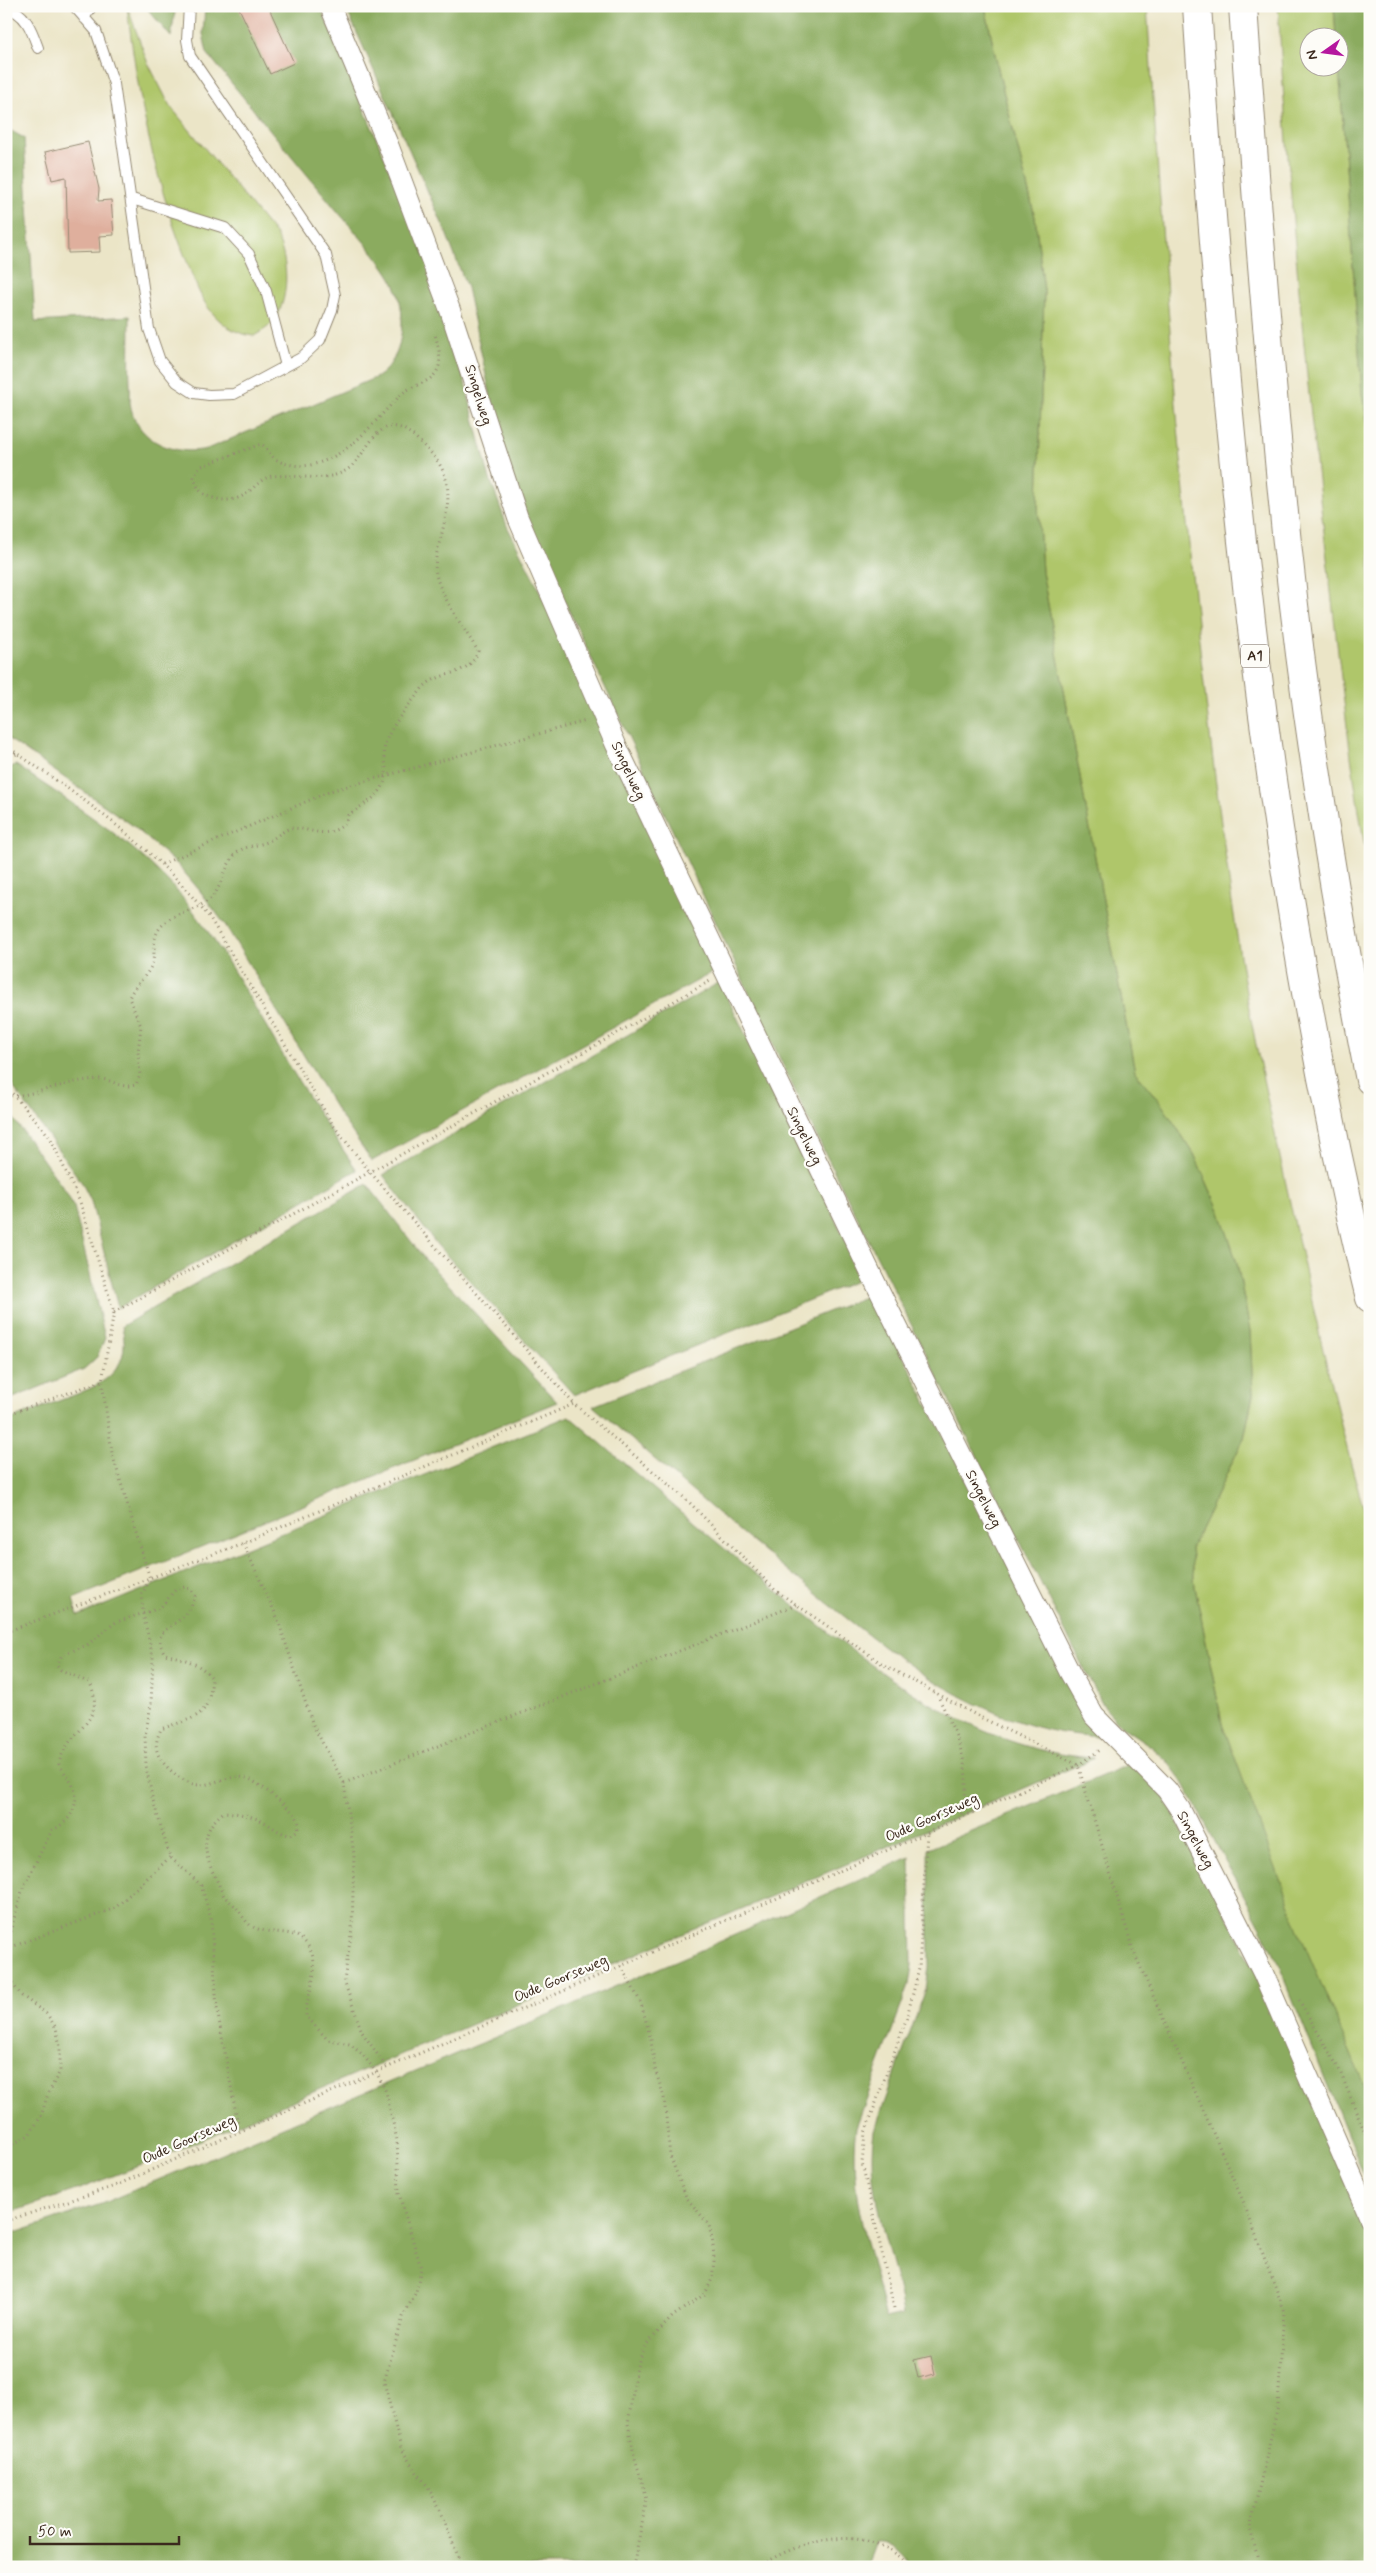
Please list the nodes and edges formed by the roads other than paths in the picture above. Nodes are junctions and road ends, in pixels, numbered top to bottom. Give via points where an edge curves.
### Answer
1 (74, 6) edge
2 (92, 6) edge
3 (189, 6) edge
4 (330, 6) edge
5 (1197, 6) edge
6 (1243, 6) edge
7 (6, 8) edge
8 (84, 18) junction
9 (38, 48) dead end
10 (132, 199) junction
11 (286, 366) junction
12 (1370, 1080) edge
13 (1370, 1298) edge
14 (1370, 2218) edge

1 - 8 lane
2 - 8 lane
3 - 11 lane via 187,40 190,56 326,255 335,295 332,310 320,340 301,358
4 - 14 street, Singelweg via 389,147 450,310 518,518 604,716 724,973 1070,1673 1094,1716 1167,1790 1180,1809 1263,1973
5 - 13 highway, A1 via 1227,400 1261,704 1323,1086
6 - 12 highway via 1257,226 1288,544 1330,861
7 - 9 lane via 15,10 30,26
8 - 10 lane via 96,31 114,84
10 - 11 lane via 225,228 249,254 266,291
10 - 11 lane via 149,329 160,361 177,382 194,393 234,394

